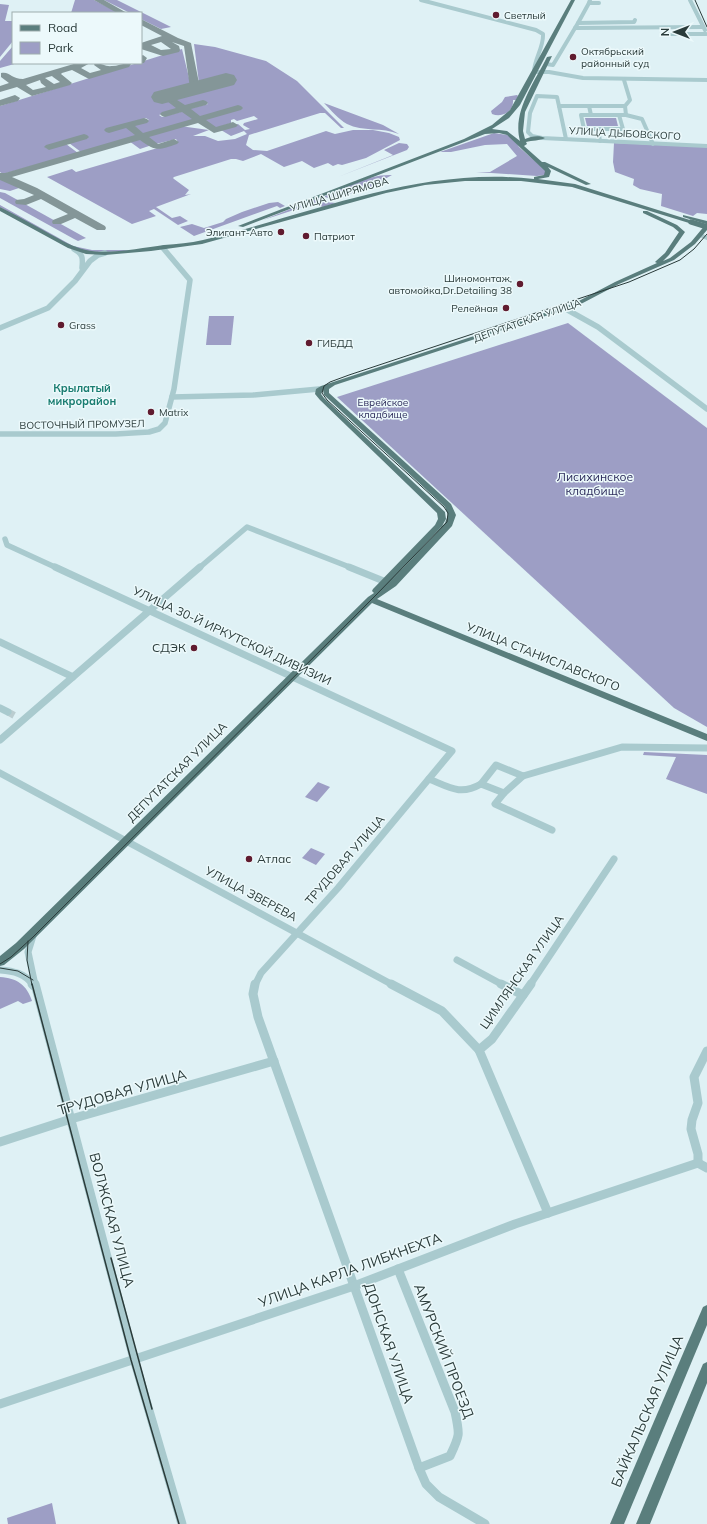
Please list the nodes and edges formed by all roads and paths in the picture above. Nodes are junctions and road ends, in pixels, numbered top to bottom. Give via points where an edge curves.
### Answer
1 (421, 0) edge
2 (572, 0) edge
3 (578, 0) edge
4 (690, 0) edge
5 (590, 1) edge
6 (599, 3) dead end
7 (636, 20) dead end
8 (578, 22) junction
9 (703, 27) junction
10 (575, 28) junction
11 (663, 34) dead end
12 (707, 35) edge
13 (534, 62) junction
14 (540, 62) junction
15 (546, 64) junction
16 (534, 72) junction
17 (543, 73) junction
18 (624, 80) junction
19 (707, 80) edge
20 (534, 96) junction
21 (559, 106) junction
22 (589, 106) junction
23 (625, 106) junction
24 (591, 115) junction
25 (619, 115) junction
26 (626, 116) junction
27 (598, 129) junction
28 (481, 133) junction
29 (542, 138) junction
30 (566, 139) junction
31 (600, 141) junction
32 (523, 142) junction
33 (653, 144) junction
34 (707, 146) edge
35 (528, 152) junction
36 (538, 161) junction
37 (450, 180) junction
38 (582, 187) junction
39 (601, 187) dead end
40 (609, 191) junction
41 (321, 195) junction
42 (364, 196) junction
43 (0, 203) edge
44 (0, 209) edge
45 (692, 220) junction
46 (707, 223) edge
47 (707, 226) edge
48 (700, 235) junction
49 (707, 238) edge
50 (162, 248) junction
51 (671, 248) junction
52 (74, 249) junction
53 (686, 249) junction
54 (105, 253) junction
55 (641, 272) junction
56 (75, 281) junction
57 (564, 308) junction
58 (0, 328) edge
59 (330, 385) junction
60 (319, 389) junction
61 (172, 397) junction
62 (696, 401) junction
63 (707, 404) edge
64 (707, 409) edge
65 (0, 434) edge
66 (2, 539) edge
67 (384, 581) junction
68 (393, 584) junction
69 (370, 599) junction
70 (150, 612) junction
71 (0, 642) edge
72 (293, 676) junction
73 (73, 677) junction
74 (0, 708) edge
75 (8, 712) tunnel mouth
76 (707, 738) edge
77 (0, 740) edge
78 (707, 748) edge
79 (452, 751) joint
80 (0, 773) edge
81 (523, 776) junction
82 (429, 779) junction
83 (481, 784) junction
84 (504, 793) junction
85 (552, 830) dead end
86 (126, 840) junction
87 (614, 859) dead end
88 (41, 926) junction
89 (298, 933) junction
90 (457, 960) dead end
91 (0, 962) edge
92 (0, 970) edge
93 (255, 984) joint
94 (37, 993) junction
95 (523, 995) junction
96 (479, 1050) junction
97 (707, 1051) edge
98 (274, 1061) junction
99 (72, 1119) junction
100 (0, 1142) edge
101 (698, 1163) junction
102 (707, 1168) edge
103 (548, 1213) junction
104 (398, 1269) junction
105 (354, 1286) junction
106 (707, 1311) edge
107 (134, 1359) junction
108 (707, 1368) edge
109 (0, 1404) edge
110 (419, 1468) junction
111 (182, 1524) edge
112 (485, 1524) edge
113 (617, 1524) edge
114 (643, 1524) edge

1 - 13 street via 540,32 544,36
2 - 14 main road
3 - 15 main road
4 - 9 street
5 - 6 street
5 - 8 street
7 - 8 street
8 - 10 street
9 - 10 street
9 - 12 street
10 - 15 street via 553,65
11 - 12 street
13 - 14 main road
13 - 16 street
14 - 16 main road
15 - 17 main road
16 - 17 street
16 - 28 main road via 514,109
17 - 18 street via 573,78
17 - 20 main road
18 - 19 street
18 - 23 street via 630,100
20 - 21 street via 557,97
20 - 29 street via 528,132 532,136
20 - 32 main road via 520,116
21 - 22 street
21 - 30 street
22 - 23 street
22 - 24 street
23 - 26 street
24 - 25 street
24 - 27 street via 581,115 584,129
25 - 26 street
25 - 27 street via 623,129
26 - 33 street via 642,119
27 - 31 street
28 - 35 main road via 494,131 511,134
28 - 41 main road
29 - 30 street, УЛИЦА ДЫБОВСКОГО
29 - 32 main road via 531,138
30 - 31 street, УЛИЦА ДЫБОВСКОГО
31 - 33 street, УЛИЦА ДЫБОВСКОГО
32 - 35 main road
33 - 34 street, УЛИЦА ДЫБОВСКОГО
35 - 36 main road
36 - 37 main road via 548,171 547,176 474,176
36 - 40 main road
37 - 38 main road, УЛИЦА ШИРЯМОВА via 521,179
37 - 42 main road, УЛИЦА ШИРЯМОВА
38 - 45 main road, УЛИЦА ШИРЯМОВА
38 - 51 main road via 679,229 682,232 681,236
39 - 40 main road
40 - 45 main road
41 - 42 main road via 320,198 326,201
41 - 43 main road via 214,235 137,248 112,249 89,248 75,244
42 - 50 main road, УЛИЦА ШИРЯМОВА via 229,235
44 - 52 main road, УЛИЦА ШИРЯМОВА
45 - 46 main road
45 - 47 main road, bridge
47 - 48 main road, ДЕПУТАТСКАЯ УЛИЦА
48 - 49 street
48 - 53 main road, ДЕПУТАТСКАЯ УЛИЦА
50 - 54 main road, УЛИЦА ШИРЯМОВА
50 - 61 street, ВОСТОЧНЫЙ ПРОМУЗЕЛ via 190,280
51 - 53 main road via 673,252
51 - 55 main road via 660,262
52 - 54 main road, УЛИЦА ШИРЯМОВА
52 - 56 street via 82,254 84,261
53 - 55 main road, ДЕПУТАТСКАЯ УЛИЦА via 670,260
54 - 56 street via 90,261
55 - 57 main road, ДЕПУТАТСКАЯ УЛИЦА
56 - 58 street via 42,312
57 - 59 main road, ДЕПУТАТСКАЯ УЛИЦА
57 - 62 street via 598,327
59 - 60 main road
59 - 68 main road, ДЕПУТАТСКАЯ УЛИЦА via 325,392 448,506 452,515 447,528
60 - 61 street via 253,395
60 - 67 main road, ДЕПУТАТСКАЯ УЛИЦА via 318,394 322,399 441,512 442,519 438,526
61 - 65 street, ВОСТОЧНЫЙ ПРОМУЗЕЛ via 165,423 159,429 149,432
62 - 63 street
62 - 64 street
66 - 70 street, УЛИЦА 30-Й ИРКУТСКОЙ ДИВИЗИИ via 7,545
67 - 68 street
67 - 69 main road, ДЕПУТАТСКАЯ УЛИЦА
67 - 70 street via 247,527
68 - 69 main road, ДЕПУТАТСКАЯ УЛИЦА
69 - 72 main road, ДЕПУТАТСКАЯ УЛИЦА
69 - 76 main road, УЛИЦА СТАНИСЛАВСКОГО
70 - 72 street, УЛИЦА 30-Й ИРКУТСКОЙ ДИВИЗИИ
70 - 73 street
71 - 73 street
72 - 79 street, УЛИЦА 30-Й ИРКУТСКОЙ ДИВИЗИИ
72 - 86 main road, ДЕПУТАТСКАЯ УЛИЦА
73 - 77 street via 20,719
74 - 75 street
78 - 81 street via 622,747
79 - 82 street, ТРУДОВАЯ УЛИЦА
80 - 86 street, УЛИЦА ЗВЕРЕВА
81 - 83 street via 496,765
81 - 84 street
82 - 83 street via 461,792 471,791
82 - 89 street, ТРУДОВАЯ УЛИЦА
83 - 84 street
84 - 85 street via 496,804
86 - 88 main road, ДЕПУТАТСКАЯ УЛИЦА
86 - 89 street, УЛИЦА ЗВЕРЕВА
87 - 95 street, ЦИМЛЯНСКАЯ УЛИЦА
88 - 91 main road, ДЕПУТАТСКАЯ УЛИЦА
88 - 94 street, ВОЛЖСКАЯ УЛИЦА via 31,939 28,952
89 - 93 street, ТРУДОВАЯ УЛИЦА via 261,973
89 - 96 street, УЛИЦА ЗВЕРЕВА via 442,1010
90 - 95 street
92 - 94 street via 26,977
93 - 98 street, ДОНСКАЯ УЛИЦА via 252,993 254,1003
94 - 99 street, ВОЛЖСКАЯ УЛИЦА
95 - 96 street, ЦИМЛЯНСКАЯ УЛИЦА via 492,1039
96 - 103 street
97 - 101 street via 694,1077 698,1102 691,1129
98 - 99 street, ТРУДОВАЯ УЛИЦА
98 - 105 street, ДОНСКАЯ УЛИЦА
99 - 100 street, ТРУДОВАЯ УЛИЦА
99 - 107 street, ВОЛЖСКАЯ УЛИЦА
101 - 102 street
101 - 103 street, УЛИЦА КАРЛА ЛИБКНЕХТА
103 - 104 street, УЛИЦА КАРЛА ЛИБКНЕХТА
104 - 105 street, УЛИЦА КАРЛА ЛИБКНЕХТА
104 - 110 street, АМУРСКИЙ ПРОЕЗД via 448,1394 458,1426 459,1437 450,1456
105 - 107 street, УЛИЦА КАРЛА ЛИБКНЕХТА
105 - 110 street, ДОНСКАЯ УЛИЦА
106 - 113 main road, БАЙКАЛЬСКАЯ УЛИЦА
107 - 109 street, УЛИЦА КАРЛА ЛИБКНЕХТА
107 - 111 street, ВОЛЖСКАЯ УЛИЦА
108 - 114 main road
110 - 112 street, ДОНСКАЯ УЛИЦА via 426,1484 439,1497

